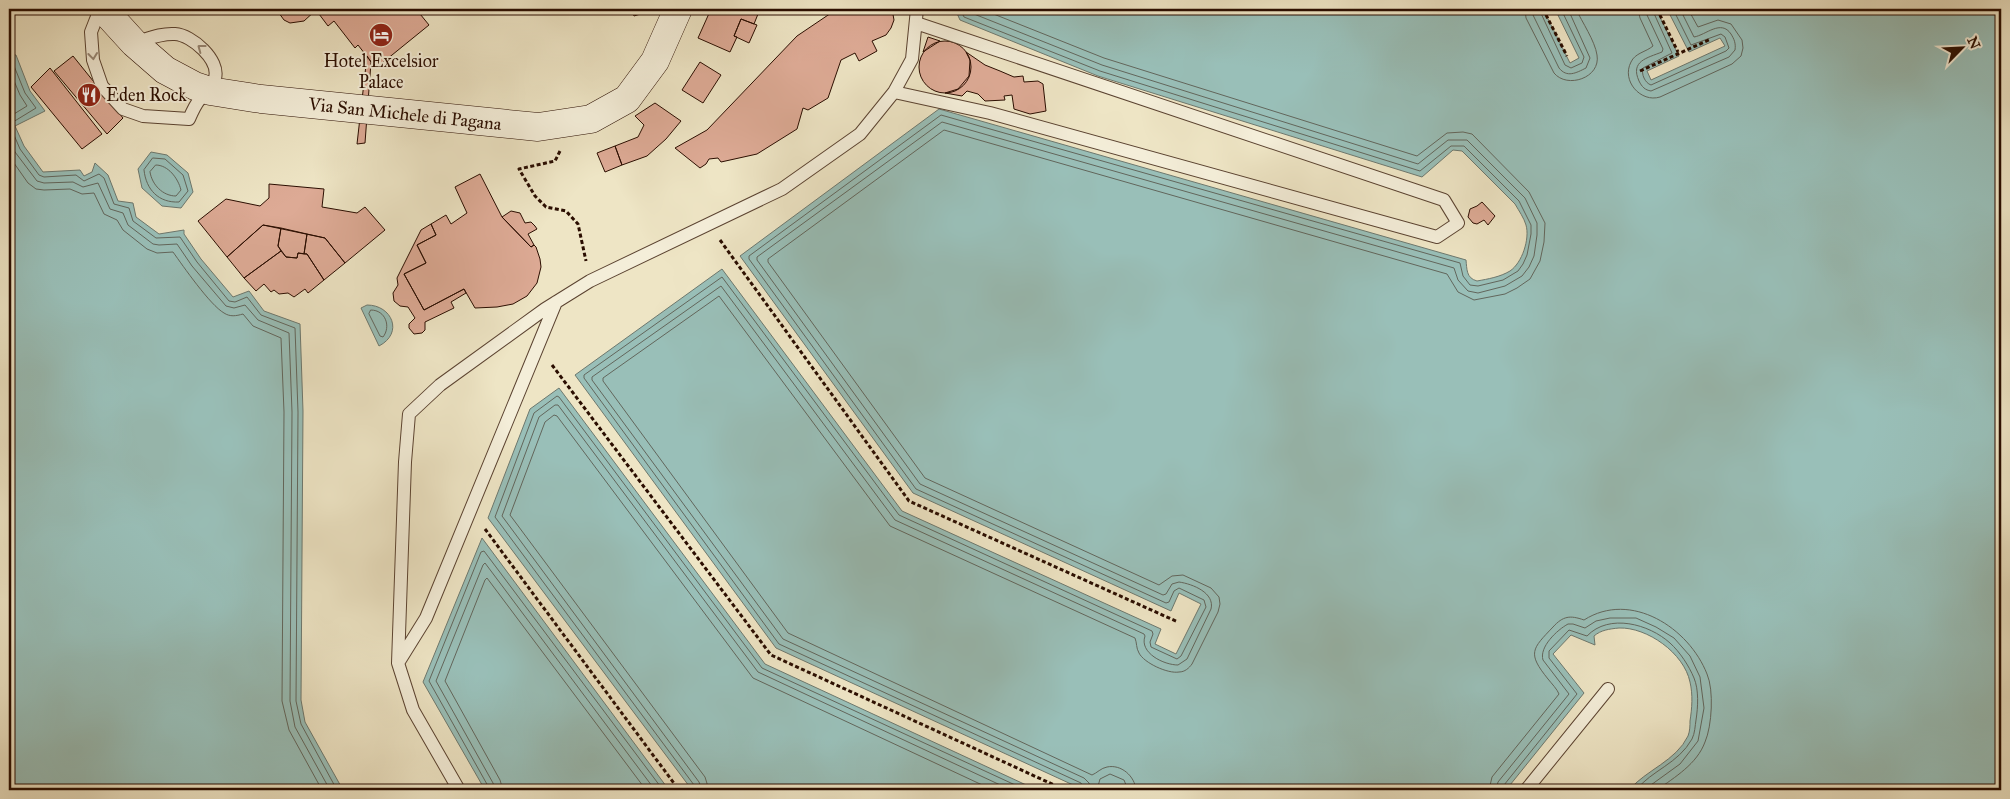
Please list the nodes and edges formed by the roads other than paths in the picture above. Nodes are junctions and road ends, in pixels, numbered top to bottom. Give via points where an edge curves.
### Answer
1 (101, 9) edge
2 (678, 9) edge
3 (918, 9) edge
4 (916, 23) junction
5 (134, 43) junction
6 (210, 91) junction
7 (894, 92) junction
8 (556, 302) junction
9 (398, 663) junction
10 (1608, 689) dead end
11 (460, 790) edge
12 (1526, 790) edge

1 - 5 main road, Via San Michele di Pagana
1 -> 6 lane via 92,32 92,60 102,86 123,109 143,116 189,119 202,96
2 - 6 main road, Via San Michele di Pagana via 655,61 627,99 591,119 564,124 538,127 510,125
3 - 4 lane
4 - 7 lane via 912,59
4 - 7 lane via 1444,200 1458,223 1437,237 990,113
5 - 6 main road, Via San Michele di Pagana via 165,70
6 -> 5 lane via 216,75 209,54 191,41 177,34 161,34
7 - 8 lane via 860,134 782,189 590,281
8 - 9 lane via 426,618
8 - 9 lane via 440,385 409,414
9 - 11 lane via 413,710
10 - 12 lane

